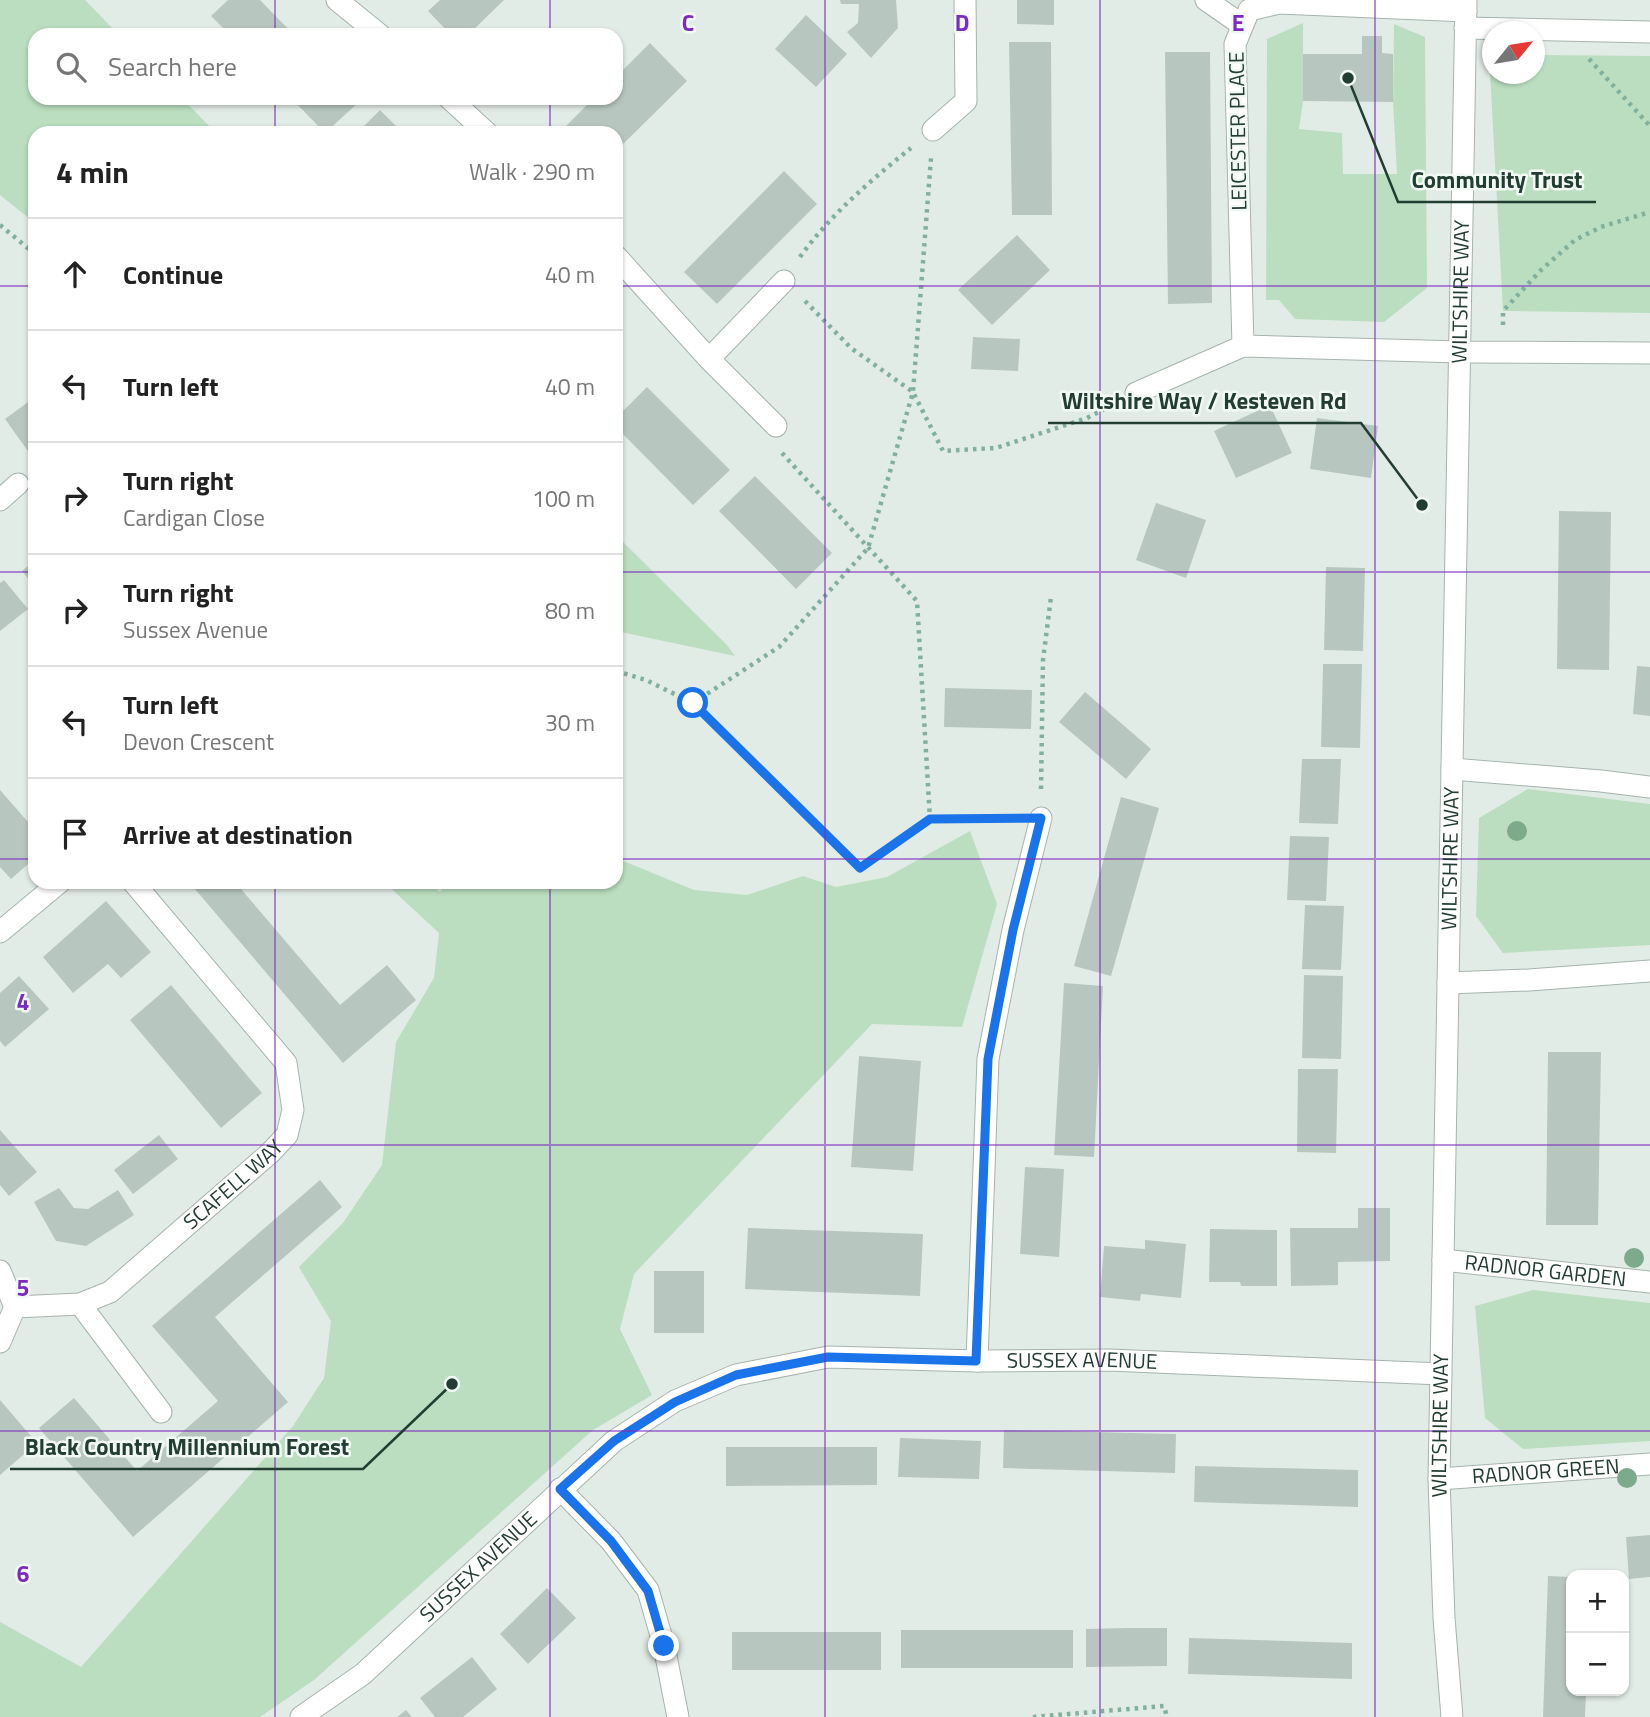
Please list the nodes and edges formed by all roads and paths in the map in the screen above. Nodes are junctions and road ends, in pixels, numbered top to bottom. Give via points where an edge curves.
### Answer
1 (337, 0) edge
2 (965, 0) edge
3 (1206, 0) edge
4 (1465, 13) edge
5 (1242, 25) junction
6 (371, 28) edge
7 (1562, 30) junction
8 (1650, 32) edge
9 (457, 105) edge
10 (479, 126) edge
11 (1650, 126) edge
12 (933, 130) junction
13 (1650, 212) edge
14 (0, 225) edge
15 (811, 241) dead end
16 (28, 248) edge
17 (623, 264) edge
18 (784, 281) joint
19 (1503, 311) dead end
20 (1243, 345) junction
21 (1461, 352) junction
22 (1650, 353) edge
23 (709, 359) junction
24 (913, 392) junction
25 (1136, 393) joint
26 (776, 426) joint
27 (18, 484) dead end
28 (0, 500) edge
29 (868, 548) junction
30 (1051, 597) dead end
31 (623, 673) edge
32 (693, 703) junction
33 (1452, 769) junction
34 (1650, 787) edge
35 (1041, 818) junction
36 (930, 819) junction
37 (51, 889) edge
38 (140, 889) edge
39 (1, 930) edge
40 (1650, 971) edge
41 (1448, 984) junction
42 (1443, 1260) junction
43 (0, 1271) edge
44 (1650, 1282) edge
45 (80, 1304) junction
46 (15, 1307) junction
47 (0, 1342) edge
48 (976, 1361) junction
49 (1441, 1374) junction
50 (161, 1412) dead end
51 (1650, 1464) edge
52 (1439, 1479) junction
53 (560, 1489) junction
54 (301, 1717) edge
55 (678, 1717) edge
56 (1033, 1717) edge
57 (1167, 1717) edge
58 (1452, 1717) edge

1 - 6 street
2 - 12 street via 966,101
3 - 5 street
4 - 5 street, LEICESTER PLACE via 1279,3 1249,10
4 - 7 street
4 - 21 street, WILTSHIRE WAY
5 - 20 street, LEICESTER PLACE via 1235,44
7 - 8 street
7 - 11 path
9 - 10 street
12 - 15 path via 869,182
12 - 24 path
13 - 19 path via 1575,240
14 - 16 path
17 - 23 street
18 - 23 street
18 - 24 path via 851,348
20 - 21 street
20 - 25 street
21 - 22 street
21 - 33 street, WILTSHIRE WAY
23 - 26 street
24 - 25 path via 943,451 996,448 1087,418
24 - 29 path
26 - 29 path via 773,443
27 - 28 street
29 - 32 path via 779,647
29 - 36 path via 917,601
30 - 35 path via 1043,660
31 - 32 path
32 - 36 path via 860,868
33 - 34 street
33 - 41 street, WILTSHIRE WAY
35 - 36 path
35 - 48 street via 988,1059
37 - 39 street
38 - 45 street, SCAFELL WAY via 286,1063 293,1110 287,1135 270,1153 110,1292
40 - 41 street
41 - 42 street, WILTSHIRE WAY
42 - 44 street, RADNOR GARDEN
42 - 49 street, WILTSHIRE WAY
43 - 46 street
45 - 46 street, SCAFELL WAY
45 - 50 street
46 - 47 street
48 - 49 street, SUSSEX AVENUE via 1109,1360
48 - 53 street, SUSSEX AVENUE via 828,1357 736,1375 665,1408 614,1441
49 - 52 street, WILTSHIRE WAY
51 - 52 street, RADNOR GREEN
52 - 58 street, WILTSHIRE WAY
53 - 54 street, SUSSEX AVENUE via 363,1674
53 - 55 street via 611,1541 648,1591
56 - 57 path via 1164,1706

